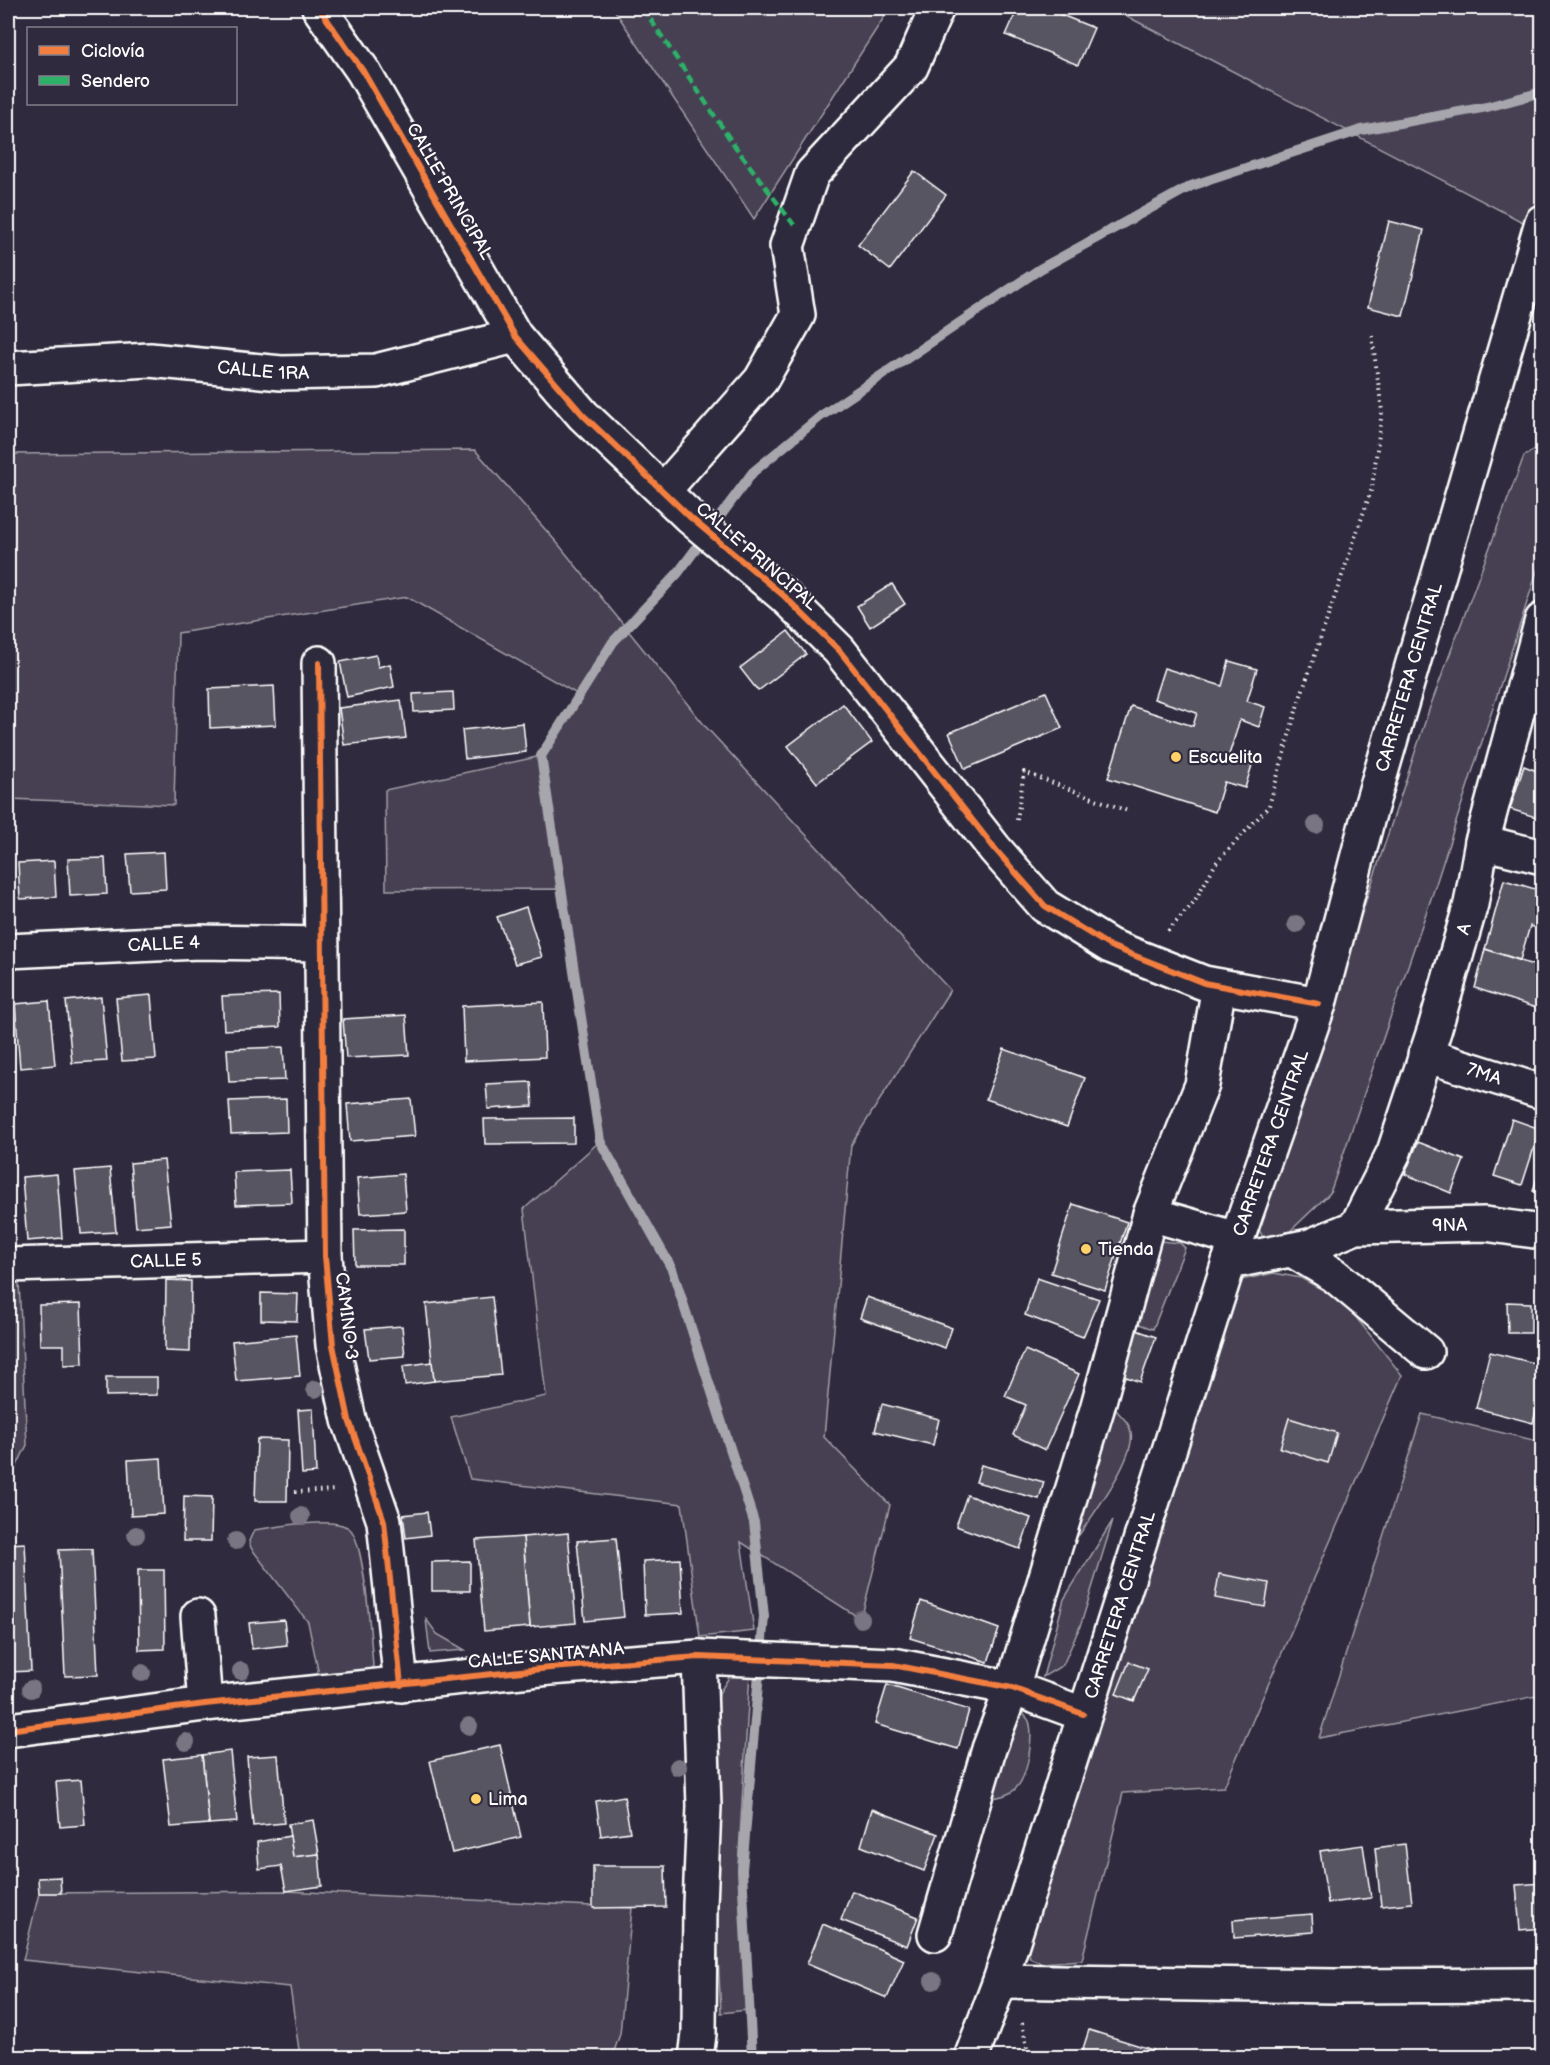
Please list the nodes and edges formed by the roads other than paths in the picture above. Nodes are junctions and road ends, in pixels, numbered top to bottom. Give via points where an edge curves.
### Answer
1 (319, 8) edge
2 (937, 8) edge
3 (1542, 222) edge
4 (515, 336) junction
5 (8, 368) edge
6 (664, 490) junction
7 (1542, 620) edge
8 (319, 663) dead end
9 (1482, 842) junction
10 (1542, 857) edge
11 (320, 944) junction
12 (8, 951) edge
13 (1219, 986) junction
14 (1319, 1004) junction
15 (1425, 1055) junction
16 (1542, 1092) edge
17 (1150, 1214) junction
18 (1356, 1227) junction
19 (1542, 1232) edge
20 (1233, 1250) junction
21 (1292, 1250) junction
22 (325, 1256) junction
23 (8, 1265) edge
24 (1426, 1352) dead end
25 (198, 1616) dead end
26 (711, 1658) junction
27 (401, 1685) junction
28 (1012, 1688) junction
29 (205, 1704) junction
30 (1083, 1714) junction
31 (8, 1730) edge
32 (935, 1934) dead end
33 (999, 1981) junction
34 (1542, 1985) edge
35 (696, 2058) edge
36 (971, 2058) edge

1 - 4 main road, CALLE PRINCIPAL via 363,70
2 - 6 main road via 911,67 812,174 787,246 798,315 761,380
3 - 14 main road, CARRETERA CENTRAL via 1368,817
4 - 5 main road, CALLE 1RA via 376,371 281,373 150,360
4 - 6 main road, CALLE PRINCIPAL via 583,415
6 - 13 main road, CALLE PRINCIPAL via 691,518 784,596 839,651 1046,906 1110,946
7 - 9 main road, A
8 - 11 main road, CAMINO 3
9 - 10 main road
9 - 15 main road, A via 1471,904
11 - 12 main road, CALLE 4 via 198,942
11 - 22 main road, CAMINO 3
13 - 14 main road, CALLE PRINCIPAL
13 - 17 main road via 1202,1085
14 - 20 main road, CARRETERA CENTRAL
15 - 16 main road, 7MA
15 - 18 main road, A via 1394,1152
17 - 20 main road
17 - 28 main road via 1098,1408
18 - 19 main road, 9NA via 1485,1224
18 - 21 main road
20 - 21 main road
20 - 30 main road, CARRETERA CENTRAL
21 - 24 main road via 1334,1275
22 - 23 main road, CALLE 5
22 - 27 main road, CAMINO 3 via 333,1345 349,1420 384,1521
25 - 29 main road
26 - 27 main road, CALLE SANTA ANA via 550,1668
26 - 28 main road, CALLE SANTA ANA via 893,1665
26 - 35 main road
27 - 29 main road, CALLE SANTA ANA
28 - 30 main road, CALLE SANTA ANA
28 - 32 main road via 988,1749
29 - 31 main road, CALLE SANTA ANA
30 - 33 main road, CARRETERA CENTRAL
33 - 34 main road
33 - 36 main road, CARRETERA CENTRAL

